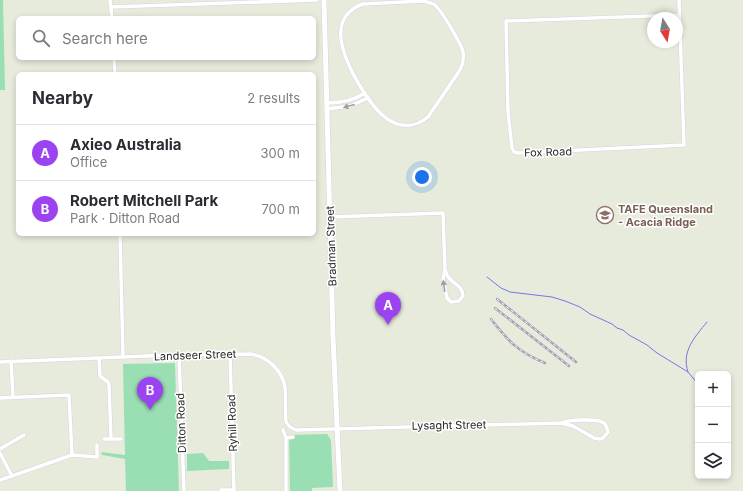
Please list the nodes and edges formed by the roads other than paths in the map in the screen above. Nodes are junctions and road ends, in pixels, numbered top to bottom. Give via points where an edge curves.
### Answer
1 (110, 0) edge
2 (317, 0) edge
3 (324, 0) edge
4 (679, 0) edge
5 (111, 6) junction
6 (680, 12) edge
7 (680, 15) joint
8 (112, 16) edge
9 (114, 60) edge
10 (115, 72) edge
11 (364, 93) junction
12 (368, 98) junction
13 (327, 103) junction
14 (327, 109) junction
15 (330, 217) junction
16 (120, 236) edge
17 (445, 269) junction
18 (230, 354) junction
19 (179, 355) junction
20 (123, 357) junction
21 (99, 359) junction
22 (11, 361) junction
23 (0, 362) edge
24 (13, 397) junction
25 (0, 398) edge
26 (561, 422) junction
27 (338, 429) junction
28 (283, 430) dead end
29 (24, 436) dead end
30 (293, 437) dead end
31 (286, 438) junction
32 (104, 439) dead end
33 (111, 439) junction
34 (121, 439) dead end
35 (97, 445) dead end
36 (0, 449) edge
37 (0, 453) edge
38 (72, 455) junction
39 (12, 476) junction
40 (0, 480) edge
41 (221, 490) edge
42 (234, 490) edge
43 (184, 491) edge
44 (286, 491) edge
45 (340, 491) edge

1 - 5 street
2 - 5 street
3 - 13 main road, Bradman Street
4 - 6 street, Fox Road
5 - 8 street
7 - 7 street, Fox Road via 506,21 508,112 514,152 684,146
9 - 10 street
11 - 12 street
11 - 12 street via 341,42 342,25 349,13 358,6 368,4 423,1 434,5 462,47 464,59 460,70 434,110 428,118 418,124 399,124 388,119
11 - 13 street via 340,103
12 -> 14 street via 350,106
13 - 14 main road, Bradman Street
14 - 15 main road, Bradman Street
15 - 17 street via 443,213
15 - 27 main road, Bradman Street
16 - 20 street
17 -> 17 street via 449,278 463,291 462,298 458,301 451,302 446,298 443,279
18 - 19 street, Landseer Street
18 - 27 street, Landseer Street via 257,355 277,369 284,384 286,421 291,428
18 - 42 street, Ryhill Road
19 - 20 street, Landseer Street
19 - 43 street, Ditton Road
20 - 21 street, Landseer Street
21 - 22 street, Landseer Street
21 - 33 street via 100,376 109,385
22 - 23 street, Landseer Street
22 - 24 street
24 - 25 street
24 - 38 street via 69,396
26 - 26 street, Lysaght Street via 600,421 605,424 608,432 604,438 596,439
26 - 27 street, Lysaght Street
27 - 45 main road, Bradman Street
28 - 31 street
29 - 36 street
30 - 31 street
31 - 44 street
32 - 33 street
33 - 34 street
35 - 38 street via 97,457
37 - 39 street
38 - 39 street
39 - 40 street
41 - 42 street

